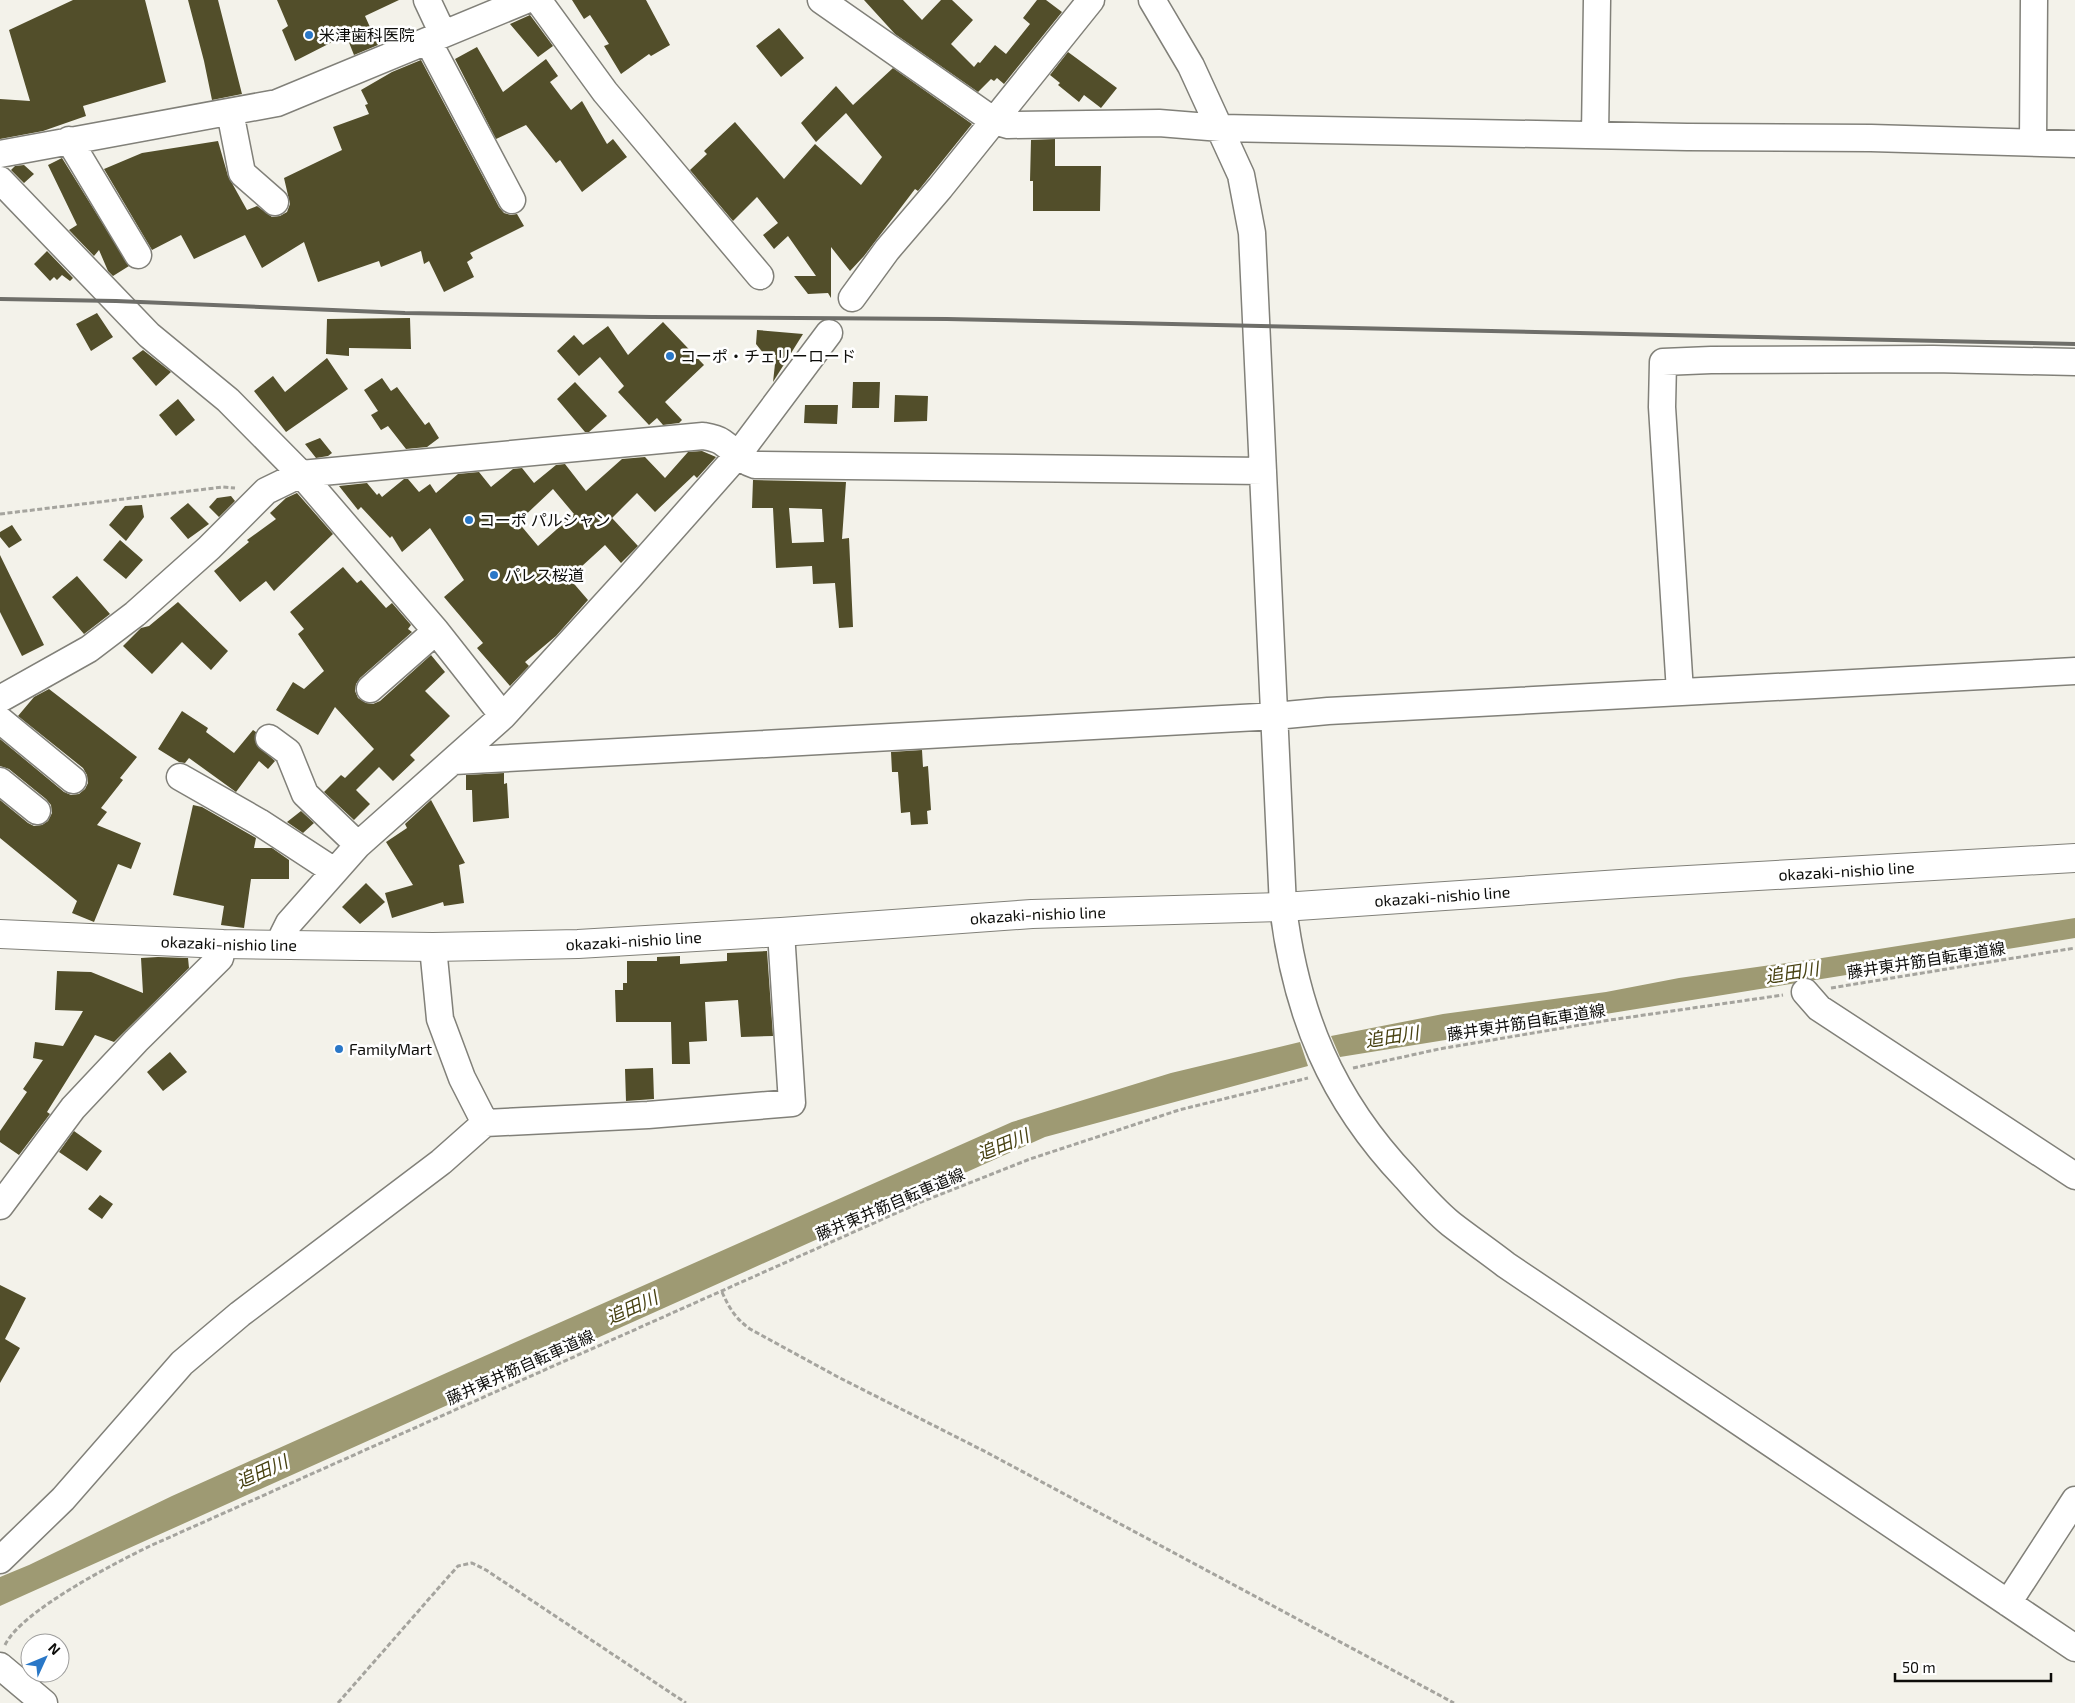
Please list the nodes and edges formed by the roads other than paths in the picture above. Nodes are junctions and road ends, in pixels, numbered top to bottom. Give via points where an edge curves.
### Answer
1 (427, 0) edge
2 (526, 0) edge
3 (538, 0) edge
4 (821, 0) edge
5 (1091, 0) edge
6 (1152, 0) edge
7 (1596, 0) edge
8 (2034, 0) edge
9 (436, 37) junction
10 (230, 112) junction
11 (994, 120) junction
12 (1221, 128) junction
13 (1595, 134) junction
14 (70, 140) junction
15 (2033, 142) junction
16 (2075, 144) edge
17 (0, 154) edge
18 (0, 180) edge
19 (512, 200) dead end
20 (275, 202) dead end
21 (138, 255) dead end
22 (760, 276) dead end
23 (852, 298) dead end
24 (829, 333) dead end
25 (2075, 362) edge
26 (737, 456) junction
27 (1263, 471) junction
28 (301, 474) junction
29 (436, 631) junction
30 (2075, 671) edge
31 (370, 688) dead end
32 (1680, 692) junction
33 (0, 699) edge
34 (503, 716) junction
35 (1276, 716) junction
36 (0, 720) edge
37 (285, 742) dead end
38 (454, 761) junction
39 (180, 777) dead end
40 (73, 780) dead end
41 (0, 781) edge
42 (37, 811) dead end
43 (358, 845) junction
44 (2075, 858) edge
45 (334, 871) junction
46 (1283, 906) junction
47 (781, 932) junction
48 (0, 934) edge
49 (282, 943) junction
50 (223, 944) junction
51 (433, 947) junction
52 (1805, 992) road end
53 (484, 1123) junction
54 (2075, 1176) edge
55 (0, 1206) edge
56 (2075, 1500) edge
57 (0, 1560) edge
58 (2008, 1603) junction
59 (2075, 1648) edge
60 (2, 1656) edge
61 (44, 1703) edge

1 - 9 street
2 - 9 street
3 - 22 street via 605,92
4 - 11 street
5 - 11 street
6 - 12 street via 1191,66
7 - 13 street
8 - 15 street
9 - 10 street via 277,103
9 - 19 street
10 - 14 street
10 - 20 street via 242,173
11 - 12 street via 1008,125 1159,123
11 - 23 street
12 - 13 street
12 - 27 street via 1241,174 1252,233
13 - 15 street
14 - 17 street
14 - 21 street
15 - 16 street
18 - 28 street via 149,335 228,400
24 - 26 street
25 - 32 street via 1933,358 1663,362 1662,407
26 - 27 street via 748,463 765,466
26 - 28 street via 722,442 703,436
26 - 34 street
27 - 35 street
28 - 29 street
28 - 33 street via 266,491 209,548 135,614 89,648
29 - 31 street
29 - 34 street
30 - 32 street
32 - 35 street via 1328,710
34 - 38 street
35 - 38 street
35 - 46 street
36 - 40 street
37 - 43 street via 305,794
38 - 43 street
39 - 45 street via 259,822
41 - 42 street
43 - 45 street
44 - 46 main road, okazaki-nishio line
45 - 49 street via 288,924
46 - 47 main road, okazaki-nishio line via 1032,914
46 - 58 street via 1303,1006 1329,1072 1370,1138 1450,1223 1506,1265
47 - 51 main road, okazaki-nishio line via 578,944
47 - 53 street via 792,1103 648,1115
48 - 50 main road, okazaki-nishio line
49 - 50 main road, okazaki-nishio line
49 - 51 main road, okazaki-nishio line
50 - 55 street via 220,958 73,1108
51 - 53 street via 440,1019 462,1078
52 - 54 street via 1818,1008
53 - 57 street via 441,1162 240,1314 182,1363 63,1499
56 - 58 street
58 - 59 street
60 - 61 street

